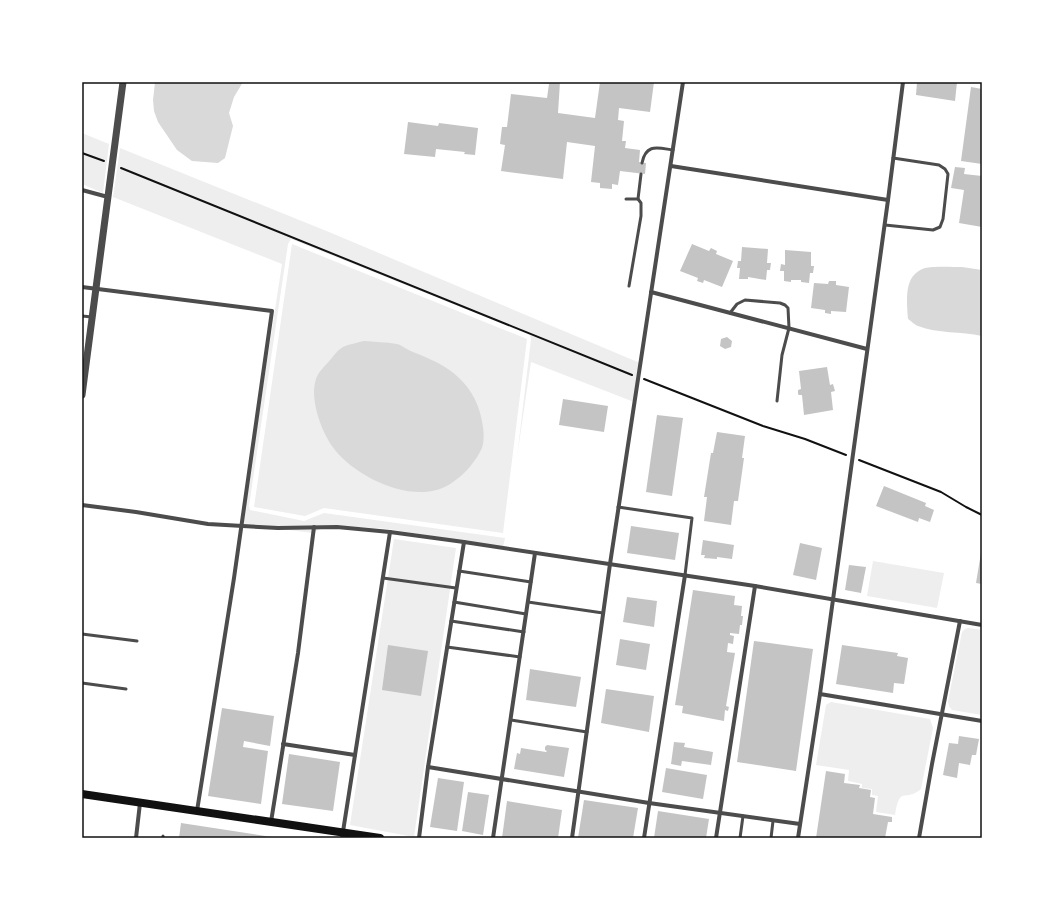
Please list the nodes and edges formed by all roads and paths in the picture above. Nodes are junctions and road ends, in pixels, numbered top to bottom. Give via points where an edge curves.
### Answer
1 (123, 82) edge
2 (683, 82) edge
3 (903, 82) edge
4 (673, 150) junction
5 (82, 153) edge
6 (893, 158) junction
7 (642, 163) dead end
8 (112, 164) junction
9 (671, 166) junction
10 (641, 174) dead end
11 (82, 190) edge
12 (108, 196) junction
13 (626, 199) dead end
14 (638, 199) junction
15 (888, 200) junction
16 (884, 225) junction
17 (82, 286) edge
18 (629, 286) dead end
19 (96, 289) junction
20 (651, 292) junction
21 (730, 313) junction
22 (82, 316) edge
23 (92, 317) junction
24 (789, 328) junction
25 (867, 350) junction
26 (638, 377) junction
27 (82, 395) edge
28 (777, 401) dead end
29 (852, 457) junction
30 (82, 505) edge
31 (618, 507) junction
32 (982, 515) edge
33 (241, 526) junction
34 (314, 526) junction
35 (390, 532) junction
36 (464, 542) junction
37 (535, 553) junction
38 (610, 564) junction
39 (459, 571) junction
40 (685, 575) junction
41 (383, 578) junction
42 (531, 582) junction
43 (755, 586) junction
44 (456, 588) junction
45 (833, 599) junction
46 (454, 602) junction
47 (528, 602) junction
48 (603, 613) junction
49 (526, 614) junction
50 (960, 621) junction
51 (451, 622) junction
52 (982, 625) edge
53 (524, 632) junction
54 (82, 634) edge
55 (137, 641) dead end
56 (447, 647) junction
57 (520, 657) junction
58 (82, 683) edge
59 (126, 689) dead end
60 (820, 694) junction
61 (941, 714) junction
62 (511, 720) junction
63 (982, 721) edge
64 (587, 732) junction
65 (283, 744) junction
66 (355, 755) junction
67 (428, 767) junction
68 (501, 780) junction
69 (578, 792) junction
70 (82, 794) edge
71 (140, 803) junction
72 (649, 803) junction
73 (197, 811) junction
74 (720, 814) junction
75 (743, 816) junction
76 (773, 820) junction
77 (272, 822) junction
78 (800, 824) junction
79 (343, 835) edge
80 (136, 838) edge
81 (380, 838) edge
82 (419, 838) edge
83 (493, 838) edge
84 (572, 838) edge
85 (644, 838) edge
86 (716, 838) edge
87 (740, 838) edge
88 (771, 838) edge
89 (798, 838) edge
90 (919, 838) edge

1 - 8 street
2 - 4 street
3 - 6 street
4 - 7 lane via 650,149
4 - 9 street
5 - 8 path
6 - 15 street
6 - 16 lane via 939,165 945,169 948,174 943,219 940,227 933,230
8 - 12 street
8 - 26 path
9 - 15 street
9 - 20 street
10 - 14 lane
11 - 12 street
12 - 19 street
13 - 14 lane
14 - 18 lane via 641,203 641,216
15 - 16 street
16 - 25 street
17 - 19 street
19 - 23 street
19 - 33 street via 272,311
20 - 21 street
20 - 26 street
21 - 24 street
21 - 24 lane via 741,301 780,303 788,308
22 - 23 lane
23 - 27 street
24 - 25 street
24 - 28 lane via 782,355
25 - 29 street
26 - 29 path via 763,426
26 - 31 street
29 - 32 path via 941,492
29 - 45 street
30 - 33 street via 208,524
31 - 38 street
31 - 40 lane via 692,518
33 - 34 street
33 - 73 street
34 - 35 street
34 - 65 street via 298,653
35 - 36 street
35 - 41 street
36 - 37 street
36 - 39 street
37 - 38 street
37 - 42 street
38 - 40 street
38 - 48 street
39 - 42 lane
39 - 44 street
40 - 43 street
40 - 72 street
41 - 44 lane
41 - 66 street
42 - 47 street
43 - 45 street
43 - 74 street
44 - 46 street
45 - 50 street
45 - 60 street
46 - 49 lane
46 - 51 street
47 - 48 lane
47 - 49 street
48 - 64 street
49 - 53 street
50 - 52 street
50 - 61 street
51 - 53 lane
51 - 56 street
53 - 57 street
54 - 55 lane
56 - 57 lane
56 - 67 street
57 - 62 street
58 - 59 lane
60 - 61 street
60 - 78 street
61 - 63 street
61 - 90 street
62 - 64 lane
62 - 68 street
64 - 69 street
65 - 66 street
65 - 77 street
66 - 79 street
67 - 68 street
67 - 82 street
68 - 69 street
68 - 83 street
69 - 72 street
69 - 84 street
70 - 71 main road
71 - 73 main road
71 - 80 street
72 - 74 street
72 - 85 street
73 - 77 main road
74 - 75 street
74 - 86 street
75 - 76 street
75 - 87 lane
76 - 78 street
76 - 88 lane
77 - 79 main road
78 - 89 street
79 - 81 main road

